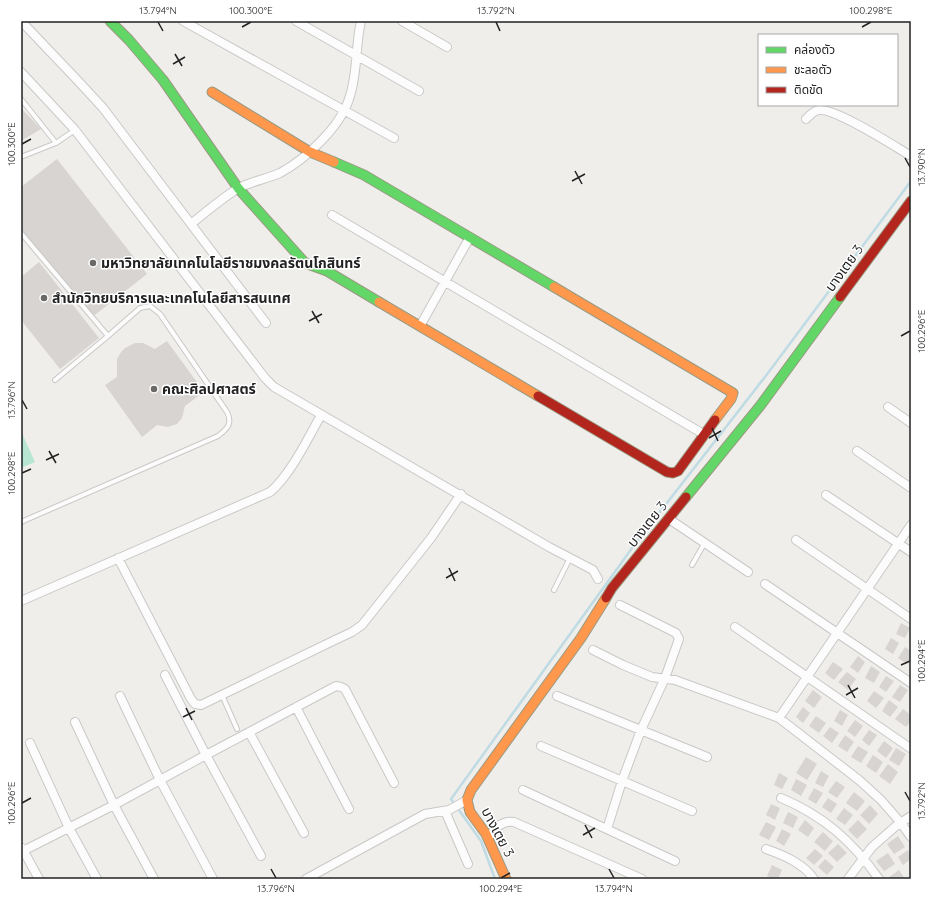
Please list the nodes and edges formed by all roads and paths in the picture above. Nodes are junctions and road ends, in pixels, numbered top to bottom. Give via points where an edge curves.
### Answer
1 (110, 21) edge
2 (183, 21) edge
3 (296, 21) edge
4 (361, 21) edge
5 (402, 21) edge
6 (25, 23) edge
7 (447, 47) dead end
8 (356, 55) junction
9 (21, 72) edge
10 (419, 91) dead end
11 (212, 92) dead end
12 (21, 98) edge
13 (345, 110) junction
14 (806, 119) dead end
15 (75, 130) junction
16 (394, 138) dead end
17 (56, 143) junction
18 (310, 152) junction
19 (911, 156) edge
20 (21, 157) edge
21 (238, 188) junction
22 (911, 201) edge
23 (332, 215) dead end
24 (191, 224) junction
25 (21, 233) edge
26 (470, 237) junction
27 (445, 281) junction
28 (266, 323) dead end
29 (420, 326) junction
30 (108, 336) junction
31 (55, 380) dead end
32 (888, 407) dead end
33 (321, 414) junction
34 (911, 423) edge
35 (705, 435) junction
36 (857, 451) dead end
37 (911, 488) edge
38 (461, 494) junction
39 (826, 496) dead end
40 (669, 519) junction
41 (21, 522) edge
42 (911, 525) edge
43 (796, 540) dead end
44 (704, 544) junction
45 (898, 544) junction
46 (911, 552) edge
47 (570, 557) junction
48 (118, 558) junction
49 (692, 565) dead end
50 (748, 572) dead end
51 (598, 579) dead end
52 (765, 584) dead end
53 (867, 589) junction
54 (554, 590) dead end
55 (21, 601) edge
56 (620, 605) dead end
57 (911, 619) edge
58 (734, 627) dead end
59 (838, 632) junction
60 (593, 650) dead end
61 (164, 675) dead end
62 (808, 676) junction
63 (665, 678) junction
64 (911, 683) edge
65 (222, 694) junction
66 (120, 696) dead end
67 (557, 696) dead end
68 (296, 707) junction
69 (779, 718) junction
70 (75, 722) dead end
71 (237, 729) dead end
72 (641, 730) junction
73 (250, 732) junction
74 (30, 743) dead end
75 (541, 746) dead end
76 (910, 748) dead end
77 (206, 755) junction
78 (708, 757) dead end
79 (160, 780) junction
80 (622, 781) junction
81 (394, 783) dead end
82 (523, 790) dead end
83 (781, 798) dead end
84 (463, 803) junction
85 (114, 805) junction
86 (349, 810) dead end
87 (447, 811) junction
88 (692, 811) dead end
89 (911, 816) edge
90 (901, 823) junction
91 (69, 828) junction
92 (607, 829) junction
93 (304, 833) dead end
94 (911, 837) edge
95 (488, 838) junction
96 (22, 850) edge
97 (766, 850) dead end
98 (261, 856) dead end
99 (864, 858) junction
100 (675, 861) dead end
101 (468, 864) dead end
102 (502, 878) edge
103 (39, 879) edge
104 (97, 879) edge
105 (154, 879) edge
106 (213, 879) edge
107 (306, 879) edge
108 (642, 879) edge
109 (814, 879) edge
110 (848, 879) edge
111 (878, 879) edge

1 - 21 street via 163,80
2 - 13 street
3 - 8 street
4 - 8 street
5 - 7 street
6 - 24 street via 103,108
8 - 10 street
8 - 13 street via 354,82
9 - 15 street
11 - 18 street
12 - 17 lane
13 - 16 street
13 - 18 street
14 - 19 street via 814,111 831,112
15 - 17 lane
15 - 33 street via 265,378 274,387
17 - 20 lane
18 - 21 street via 280,173
18 - 26 street via 364,176
21 - 24 street
21 - 29 street via 305,263 327,271
22 - 40 street, บางเตย 3 via 760,406
23 - 27 street
24 - 28 street
25 - 30 lane
26 - 27 street
26 - 35 street via 733,393
27 - 29 street
27 - 35 street
29 - 35 street via 667,472 678,471
30 - 31 lane
30 - 41 lane via 140,308 150,306 160,314 227,412 230,418 226,430 218,436
32 - 34 street
33 - 38 street
33 - 48 street via 300,453 270,492
36 - 37 street
38 - 47 street
38 - 65 street via 431,538 362,625 341,638
39 - 45 street
40 - 44 street
40 - 84 street, บางเตย 3 via 612,588 581,638
42 - 45 street
43 - 53 street
44 - 49 lane
44 - 50 street
45 - 46 street
45 - 53 street
47 - 51 street via 593,570
47 - 54 lane
48 - 55 street
48 - 65 street via 191,699 200,705
52 - 59 street
53 - 57 street
53 - 59 street
56 - 63 street via 676,632 679,639
58 - 62 street
59 - 62 street
59 - 64 street
60 - 63 street via 652,677
61 - 77 street
62 - 69 street
62 - 76 street
63 - 69 street
63 - 72 street
65 - 71 lane
66 - 79 street
67 - 72 street
68 - 73 street
68 - 81 street via 336,686 345,689
68 - 86 street
69 - 90 street via 859,780
70 - 85 street
72 - 78 street
72 - 80 street
73 - 77 street
73 - 93 street
74 - 91 street
75 - 80 street
77 - 79 street
77 - 98 street
79 - 85 street
79 - 106 street
80 - 88 street
80 - 92 street
82 - 92 street
83 - 99 street via 800,806 836,831
84 - 87 street
84 - 95 street, บางเตย 3
85 - 91 street
85 - 105 street
87 - 101 street
87 - 107 street via 425,814
89 - 90 street
90 - 94 street
90 - 99 street via 872,846
91 - 96 street
91 - 104 street
92 - 100 street
95 - 102 street, บางเตย 3 via 496,852
95 - 108 street via 499,825 508,821 514,822
96 - 103 street
97 - 109 street via 783,855 798,864
99 - 110 street
99 - 111 street

